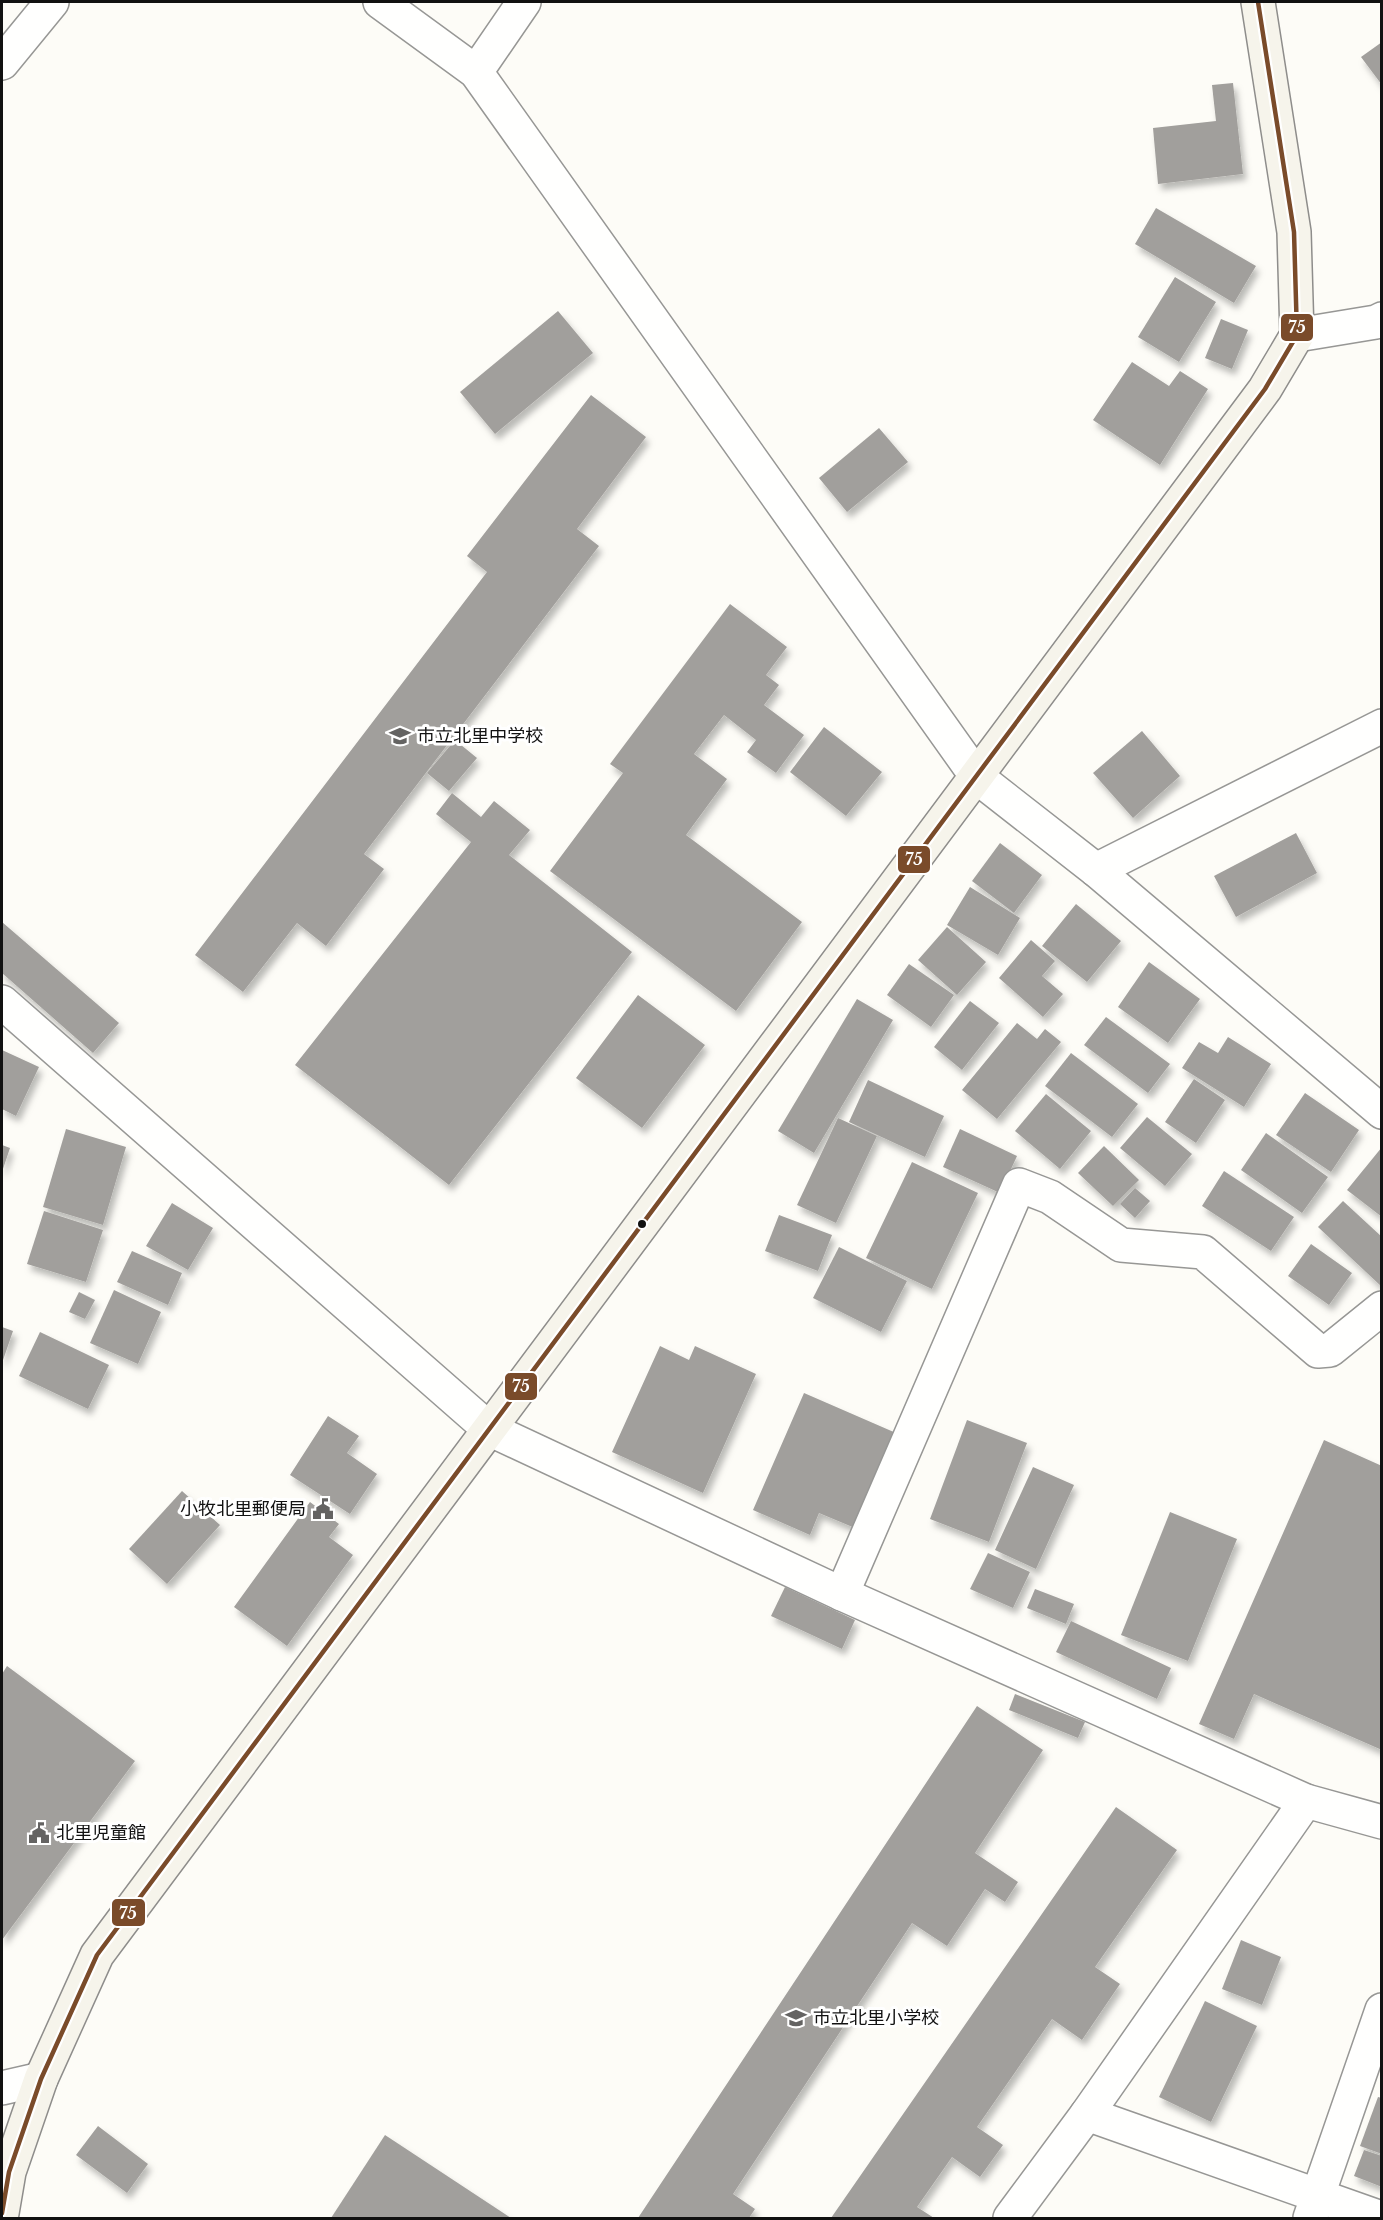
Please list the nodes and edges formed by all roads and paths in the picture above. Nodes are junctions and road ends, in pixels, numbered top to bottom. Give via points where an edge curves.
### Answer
1 (52, 2) edge
2 (380, 2) edge
3 (525, 2) edge
4 (1258, 2) edge
5 (2, 63) edge
6 (476, 72) junction
7 (1382, 319) edge
8 (1297, 335) junction
9 (1382, 726) edge
10 (977, 777) junction
11 (1096, 870) junction
12 (2, 1002) edge
13 (1381, 1112) edge
14 (1382, 1308) edge
15 (489, 1429) junction
16 (842, 1594) junction
17 (1306, 1801) junction
18 (1382, 1822) edge
19 (1382, 2010) edge
20 (41, 2079) junction
21 (2, 2088) edge
22 (1086, 2114) junction
23 (1313, 2207) edge
24 (2, 2212) edge
25 (1010, 2218) edge
26 (1381, 2218) edge

1 - 5 street
2 - 6 street
3 - 6 street
4 - 8 street via 1294,232
6 - 10 street
7 - 8 street
8 - 10 street via 1265,389
9 - 11 street
10 - 11 street
10 - 15 street
11 - 13 street
12 - 15 street
14 - 16 street via 1330,1350 1318,1351 1203,1252 1121,1245 1050,1197 1019,1185
15 - 16 street
15 - 20 street via 97,1954
16 - 17 street
17 - 18 street
17 - 22 street
19 - 23 street
20 - 21 street
20 - 24 street via 9,2172
22 - 23 street
22 - 25 street
23 - 26 street

